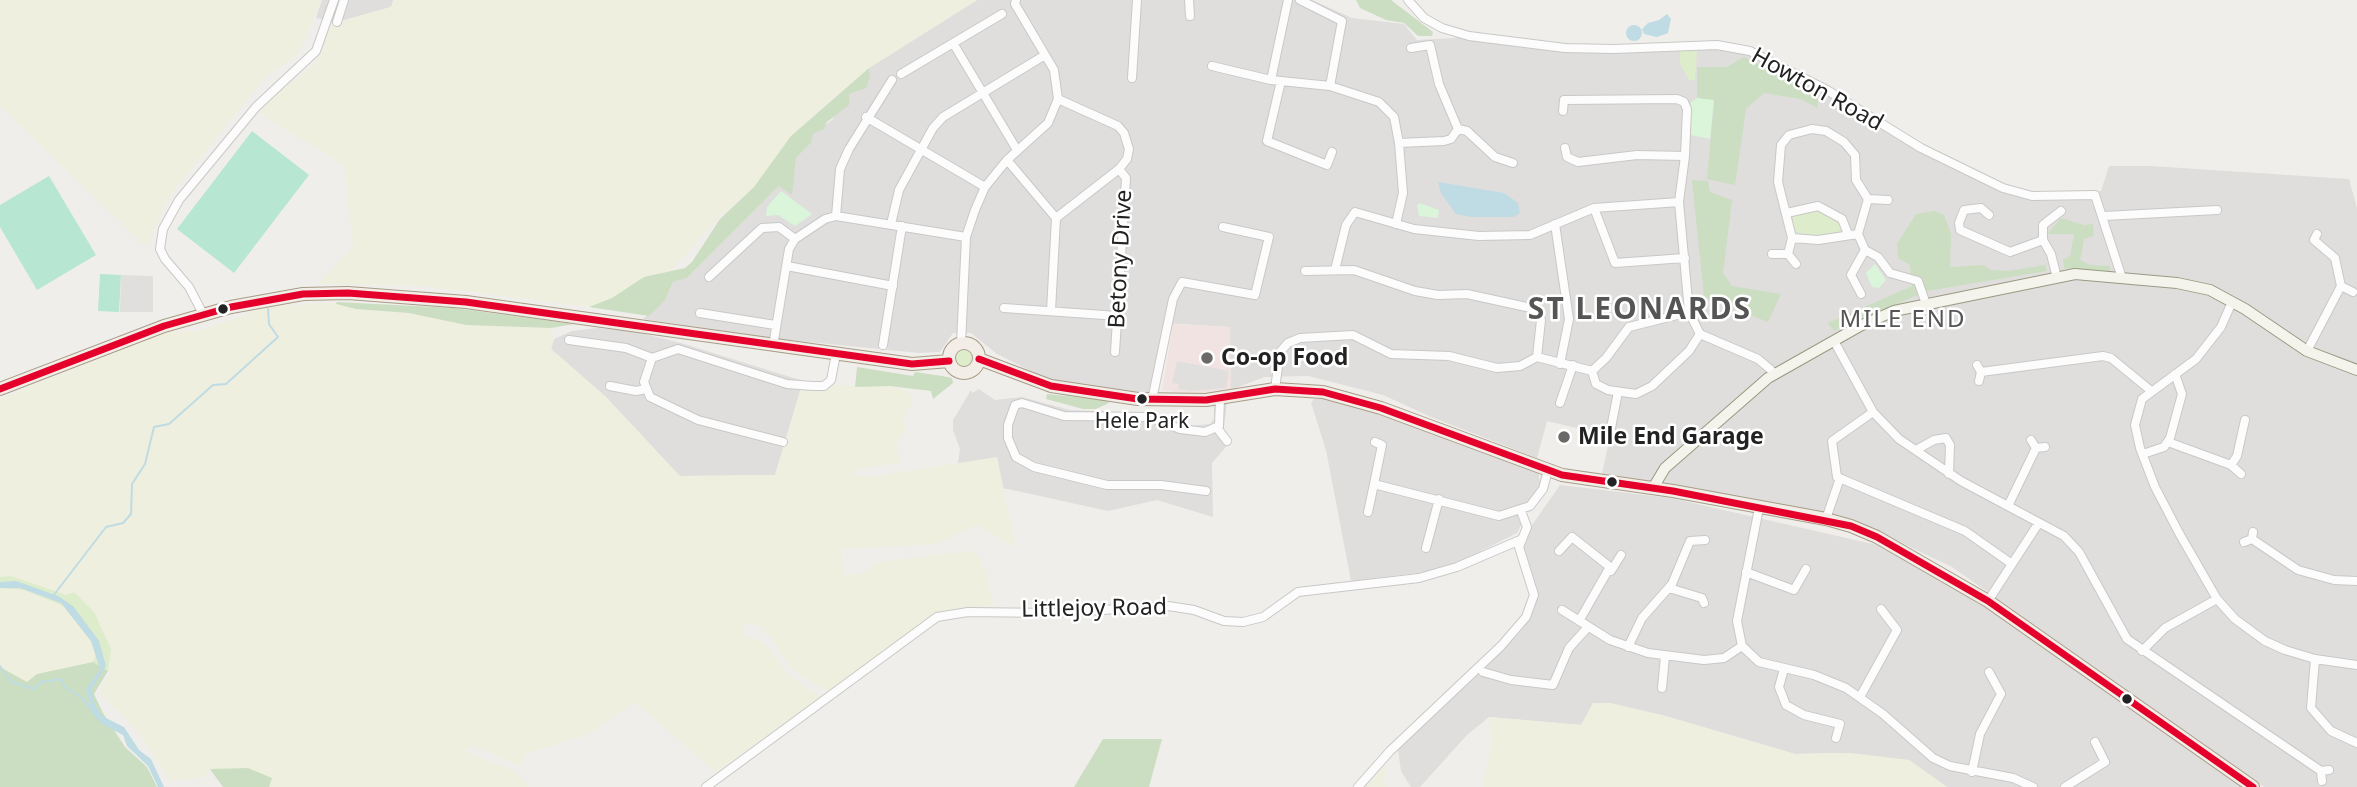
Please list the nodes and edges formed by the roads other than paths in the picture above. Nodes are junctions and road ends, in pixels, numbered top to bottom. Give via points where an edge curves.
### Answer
1 (334, 0) edge
2 (344, 0) edge
3 (1016, 0) edge
4 (1137, 0) edge
5 (1189, 0) edge
6 (1288, 0) edge
7 (1300, 0) edge
8 (1408, 0) edge
9 (1002, 14) dead end
10 (1190, 16) dead end
11 (337, 22) dead end
12 (953, 43) junction
13 (1411, 48) dead end
14 (1045, 55) junction
15 (1212, 66) dead end
16 (901, 74) dead end
17 (1132, 78) dead end
18 (892, 80) dead end
19 (1276, 80) junction
20 (1330, 86) junction
21 (982, 93) junction
22 (1058, 99) junction
23 (1563, 111) dead end
24 (866, 117) junction
25 (1458, 129) junction
26 (1399, 143) junction
27 (1565, 148) dead end
28 (920, 149) junction
29 (1017, 150) junction
30 (1332, 152) dead end
31 (1685, 156) junction
32 (1007, 160) junction
33 (1513, 163) dead end
34 (1119, 169) junction
35 (985, 187) junction
36 (1868, 200) junction
37 (1888, 200) dead end
38 (1679, 202) junction
39 (1594, 208) junction
40 (2217, 210) dead end
41 (2062, 211) dead end
42 (1787, 214) junction
43 (1989, 215) dead end
44 (836, 216) junction
45 (2104, 216) junction
46 (1056, 218) junction
47 (891, 224) junction
48 (1396, 224) junction
49 (1555, 224) junction
50 (902, 226) junction
51 (1223, 227) dead end
52 (1848, 234) junction
53 (1857, 234) junction
54 (2317, 234) dead end
55 (966, 237) junction
56 (1792, 237) junction
57 (795, 239) junction
58 (2043, 240) junction
59 (1865, 250) junction
60 (1772, 254) dead end
61 (1788, 254) junction
62 (1685, 258) junction
63 (1796, 264) dead end
64 (787, 266) junction
65 (1335, 270) junction
66 (1305, 271) dead end
67 (709, 278) dead end
68 (2057, 278) junction
69 (2122, 278) junction
70 (893, 286) junction
71 (2341, 286) junction
72 (2353, 292) dead end
73 (1861, 294) dead end
74 (2232, 302) junction
75 (1926, 304) junction
76 (1004, 308) dead end
77 (1051, 311) junction
78 (1689, 312) junction
79 (700, 313) dead end
80 (203, 314) junction
81 (1118, 316) junction
82 (775, 325) junction
83 (1700, 334) junction
84 (569, 340) dead end
85 (1834, 341) junction
86 (961, 343) junction
87 (883, 345) dead end
88 (773, 346) junction
89 (2307, 351) junction
90 (1115, 352) dead end
91 (836, 354) junction
92 (652, 358) junction
93 (1537, 358) junction
94 (979, 359) junction
95 (949, 361) junction
96 (1560, 364) junction
97 (1573, 365) junction
98 (1771, 370) dead end
99 (2357, 370) edge
100 (1592, 371) junction
101 (1979, 373) dead end
102 (2175, 374) junction
103 (610, 386) dead end
104 (0, 388) edge
105 (646, 389) junction
106 (1275, 389) junction
107 (2150, 390) junction
108 (1618, 392) junction
109 (1220, 398) junction
110 (1152, 400) junction
111 (1560, 403) dead end
112 (1873, 412) junction
113 (2245, 420) dead end
114 (1217, 428) junction
115 (1610, 433) dead end
116 (1227, 441) dead end
117 (783, 442) dead end
118 (1376, 442) dead end
119 (2168, 442) junction
120 (2038, 445) dead end
121 (1916, 450) junction
122 (2143, 454) junction
123 (2231, 465) junction
124 (1548, 470) junction
125 (1949, 474) junction
126 (2241, 474) dead end
127 (1840, 478) junction
128 (1374, 484) junction
129 (1653, 488) junction
130 (1206, 491) dead end
131 (1438, 499) junction
132 (2008, 506) junction
133 (1759, 508) junction
134 (1521, 511) junction
135 (1368, 512) dead end
136 (1826, 519) junction
137 (2038, 524) junction
138 (2250, 538) dead end
139 (1520, 540) junction
140 (1705, 540) dead end
141 (1426, 548) dead end
142 (1559, 551) dead end
143 (1621, 555) dead end
144 (2012, 564) junction
145 (1806, 569) dead end
146 (1611, 571) junction
147 (1746, 572) junction
148 (2357, 581) edge
149 (1669, 588) junction
150 (2217, 599) junction
151 (1988, 601) junction
152 (1704, 603) dead end
153 (1881, 609) dead end
154 (1562, 610) dead end
155 (1580, 621) junction
156 (1588, 627) junction
157 (1742, 646) junction
158 (1628, 647) junction
159 (2142, 651) junction
160 (1665, 656) junction
161 (2315, 659) junction
162 (2357, 665) edge
163 (1784, 669) junction
164 (1483, 672) dead end
165 (1989, 672) dead end
166 (1661, 688) dead end
167 (1860, 697) junction
168 (1836, 738) dead end
169 (2095, 742) dead end
170 (2357, 743) edge
171 (1972, 772) junction
172 (2322, 781) dead end
173 (706, 787) edge
174 (1358, 787) edge
175 (2032, 787) edge
176 (2065, 787) edge
177 (2253, 787) edge

1 - 80 street via 316,51 256,107 179,200 163,229 160,249 164,260 189,287
2 - 11 street
3 - 14 street
4 - 17 street
5 - 10 street
6 - 19 street
7 - 20 street via 1342,21
8 - 45 street, Howton Road via 1424,18 1469,36 1565,48 1717,44 1746,50 1827,90 1921,148 2003,188 2032,196 2089,193 2099,200
9 - 12 street
12 - 16 street
12 - 21 street
13 - 25 street via 1430,45
14 - 21 street
14 - 22 street via 1054,71
15 - 19 street
18 - 24 street
19 - 20 street
19 - 30 street via 1267,141 1327,165
20 - 26 street via 1379,102 1394,117
21 - 28 street via 943,117
21 - 29 street
22 - 29 street via 1048,123
22 - 34 street via 1109,121 1124,133 1129,149
23 - 31 street via 1564,95 1677,99 1686,109
24 - 28 street
24 - 44 street via 840,169
25 - 26 street via 1444,141
25 - 33 street via 1467,131 1495,158
26 - 48 street via 1403,193
27 - 31 street via 1567,157 1578,162 1637,155
28 - 35 street
28 - 47 street via 899,190
29 - 32 street
31 - 38 street
32 - 35 street
32 - 46 street
34 - 46 street
34 - 81 street, Betony Drive via 1126,178
35 - 55 street
36 - 37 street
36 - 42 street via 1856,180 1855,155 1844,142 1826,131 1798,131 1781,145 1777,182
36 - 53 street
38 - 39 street
38 - 62 street
39 - 49 street
39 - 62 street via 1615,263
40 - 45 street
41 - 58 street via 2043,225
42 - 52 street via 1818,206 1842,219
42 - 56 street
43 - 58 street via 1981,208 1964,210 1960,230 2010,252
44 - 47 street
44 - 57 street
45 - 69 street, Howton Road
46 - 77 street
47 - 50 street
48 - 49 street via 1479,236 1536,233
48 - 65 street via 1372,215 1351,214
49 - 96 street via 1569,318
50 - 55 street
50 - 70 street
51 - 110 street via 1269,237 1255,295 1182,282 1177,287
52 - 53 street
52 - 56 street via 1818,240
53 - 59 street
54 - 71 street via 2314,240 2335,258
55 - 86 street
56 - 61 street
57 - 64 street
57 - 67 street via 779,227 762,228
58 - 68 street
59 - 73 street via 1851,275
59 - 75 street via 1878,257 1890,273 1918,281
60 - 61 street
61 - 63 street
62 - 78 street
64 - 70 street
64 - 82 street
65 - 66 street
65 - 93 street via 1354,270 1415,291 1467,294 1531,307 1541,320
68 - 69 street via 2075,274
68 - 75 street
69 - 74 street via 2193,285
70 - 87 street
71 - 72 street
71 - 89 street
74 - 89 street
74 - 102 street via 2209,343
75 - 85 street via 1882,315
76 - 77 street
77 - 81 street
78 - 83 street
78 - 100 street via 1629,327
79 - 82 street
80 - 88 main road via 303,294 407,296
80 - 104 main road
81 - 90 street, Betony Drive
82 - 88 street
83 - 98 street via 1758,359
83 - 108 street via 1652,386 1636,394
84 - 92 street via 626,348
85 - 112 street
85 - 129 street via 1768,378 1665,468
86 - 94 main road via 975,348
86 - 95 main road via 950,351
88 - 91 main road
89 - 99 street
91 - 92 street via 831,380 824,386 787,384 678,349
91 - 95 main road via 912,364
92 - 105 street via 645,373
93 - 96 street
93 - 106 street via 1520,366 1497,368 1449,356 1391,354 1353,335 1300,338 1280,352
94 - 95 main road via 973,370 963,373 954,370
94 - 110 main road via 1051,386
96 - 97 street
97 - 100 street
97 - 111 street
100 - 108 street via 1596,384
101 - 107 street via 2102,356 2111,358
102 - 107 street
102 - 119 street via 2182,394
103 - 105 street
105 - 117 street via 650,397 698,420
106 - 109 main road
106 - 124 main road via 1365,403
107 - 122 street via 2136,417
108 - 115 street
109 - 110 main road
109 - 114 street
112 - 121 street
112 - 127 street via 1832,441 1835,474
113 - 123 street
114 - 116 street
114 - 130 street via 1190,432 1150,418 1064,416 1022,403 1015,405 1008,425 1016,457 1034,467 1107,485
118 - 128 street via 1382,445
119 - 122 street
119 - 123 street
120 - 132 street
121 - 125 street
121 - 125 street via 1946,438
122 - 150 street via 2155,487
123 - 126 street
124 - 129 main road via 1585,480
124 - 134 street via 1536,500
125 - 132 street
127 - 136 street
127 - 144 street via 1965,531
128 - 131 street
128 - 135 street
129 - 133 main road
131 - 134 street via 1499,516
131 - 141 street
132 - 137 street
133 - 136 main road
133 - 147 street
134 - 139 street via 1527,527
136 - 151 main road via 1877,537
137 - 144 street
137 - 159 street via 2074,545 2119,627
138 - 148 street via 2298,570
139 - 173 street, Littlejoy Road via 1419,578 1298,593 1263,617 1243,622 1167,606 1052,613 968,612 937,617
139 - 174 street via 1518,547 1533,586 1526,617
140 - 149 street via 1690,541
142 - 146 street via 1572,537
143 - 146 street
144 - 151 street
145 - 147 street via 1794,590
146 - 155 street
147 - 157 street via 1737,621
149 - 152 street via 1702,598
149 - 158 street via 1642,618
150 - 159 street via 2165,628
150 - 161 street via 2265,641
151 - 177 main road
153 - 167 street via 1898,630
154 - 155 street
155 - 156 street
156 - 158 street
156 - 164 street via 1569,648 1553,685
157 - 160 street via 1715,659
157 - 163 street via 1759,662
158 - 160 street
159 - 172 street via 2325,771
160 - 166 street
161 - 162 street
161 - 170 street via 2311,708 2331,731
163 - 167 street via 1814,675
163 - 168 street via 1779,687 1786,705 1840,724
165 - 171 street via 2001,694 1980,734
167 - 171 street via 1933,758
169 - 176 street via 2105,762
171 - 175 street via 2012,778

